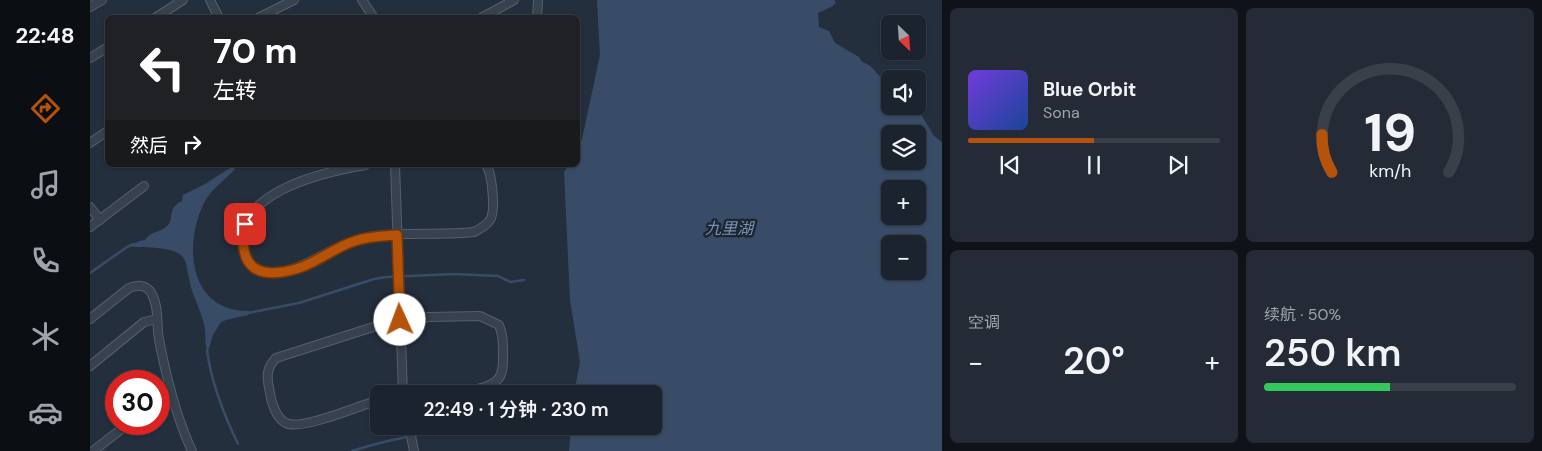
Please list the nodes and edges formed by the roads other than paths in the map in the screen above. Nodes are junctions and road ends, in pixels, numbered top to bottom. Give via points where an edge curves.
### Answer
1 (102, 0) edge
2 (184, 0) edge
3 (210, 0) edge
4 (294, 0) edge
5 (373, 0) edge
6 (514, 0) edge
7 (538, 0) edge
8 (363, 2) edge
9 (90, 8) edge
10 (160, 15) edge
11 (218, 15) edge
12 (264, 15) edge
13 (372, 15) edge
14 (486, 15) edge
15 (537, 15) edge
16 (105, 49) edge
17 (90, 58) edge
18 (105, 133) edge
19 (90, 143) edge
20 (353, 167) edge
21 (395, 167) edge
22 (487, 167) edge
23 (144, 186) dead end
24 (90, 206) edge
25 (100, 220) junction
26 (90, 227) edge
27 (397, 235) junction
28 (90, 319) edge
29 (157, 319) junction
30 (400, 320) junction
31 (90, 366) edge
32 (404, 385) edge
33 (489, 385) edge
34 (171, 394) joint
35 (370, 403) edge
36 (114, 435) edge
37 (411, 435) edge
38 (93, 451) edge
39 (192, 451) edge
40 (414, 451) edge

1 - 9 street
2 - 10 street
3 - 11 street
4 - 12 street
5 - 8 street
6 - 14 street
7 - 15 street
8 - 13 street
16 - 17 street
18 - 19 street
20 - 27 street via 295,182 255,210 245,224 242,240 248,264 267,272 300,268 355,241
21 - 27 street
22 - 27 street via 493,210 485,226 474,232
23 - 25 street
24 - 25 street
25 - 26 street
27 - 30 street
28 - 29 street via 136,285 149,290 157,308
29 - 31 street via 144,322
29 - 34 street
30 - 32 street
30 - 33 street via 480,316 499,325 504,359 502,371 499,378
30 - 35 street via 282,355 270,364 267,374 270,397 278,417 285,423 304,424
34 - 39 street via 178,421
36 - 38 street
37 - 40 street

